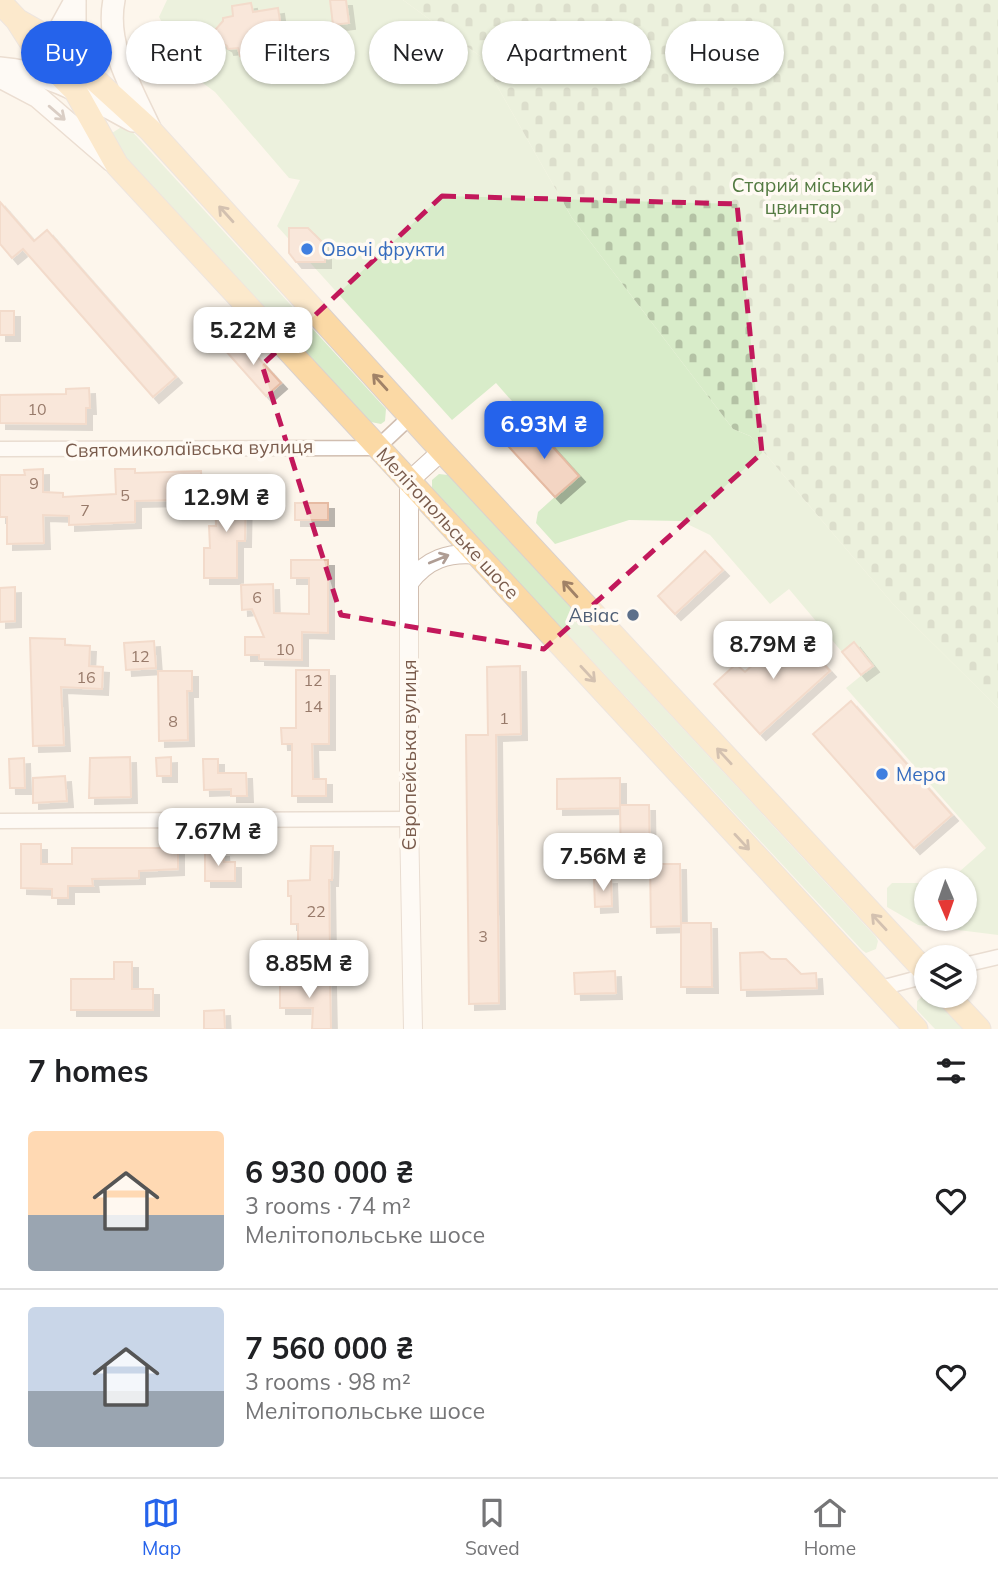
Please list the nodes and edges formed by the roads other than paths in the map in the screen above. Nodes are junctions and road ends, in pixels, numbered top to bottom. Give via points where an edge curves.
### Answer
1 (114, 0) edge
2 (75, 1) edge
3 (0, 2) edge
4 (64, 21) edge
5 (75, 21) edge
6 (21, 24) edge
7 (21, 56) edge
8 (0, 66) edge
9 (0, 77) edge
10 (71, 84) edge
11 (75, 84) edge
12 (100, 84) edge
13 (75, 90) junction
14 (150, 130) junction
15 (117, 165) junction
16 (410, 417) junction
17 (377, 447) junction
18 (0, 449) edge
19 (442, 452) junction
20 (409, 481) junction
21 (478, 555) junction
22 (409, 583) junction
23 (409, 819) junction
24 (0, 821) edge
25 (998, 957) edge
26 (914, 961) edge
27 (977, 962) edge
28 (914, 978) edge
29 (877, 989) junction
30 (959, 1008) edge
31 (412, 1029) edge
32 (916, 1029) edge
33 (979, 1029) edge

1 - 14 main road via 119,57
2 - 4 main road
2 - 5 main road
3 - 6 main road, Мелітопольське шосе
7 - 8 main road
8 - 13 main road
9 -> 15 main road via 38,97
10 - 13 main road, Мелітопольське шосе
11 - 13 main road
12 - 14 main road
13 - 14 main road
13 - 15 main road, Мелітопольське шосе
16 -> 14 main road
15 - 17 main road, Мелітопольське шосе
16 - 17 street
16 - 19 main road
17 - 18 street, Святомиколаївська вулиця
17 - 20 main road, Мелітопольське шосе
19 - 20 street
26 -> 19 main road
20 - 21 main road, Мелітопольське шосе
20 - 22 street, Європейська вулиця
22 -> 21 street via 435,559
21 -> 29 main road, Мелітопольське шосе
22 - 23 street, Європейська вулиця
23 - 24 street
23 - 31 street, Європейська вулиця
25 - 27 street
28 - 29 street
29 - 32 main road, Мелітопольське шосе
30 - 33 main road

